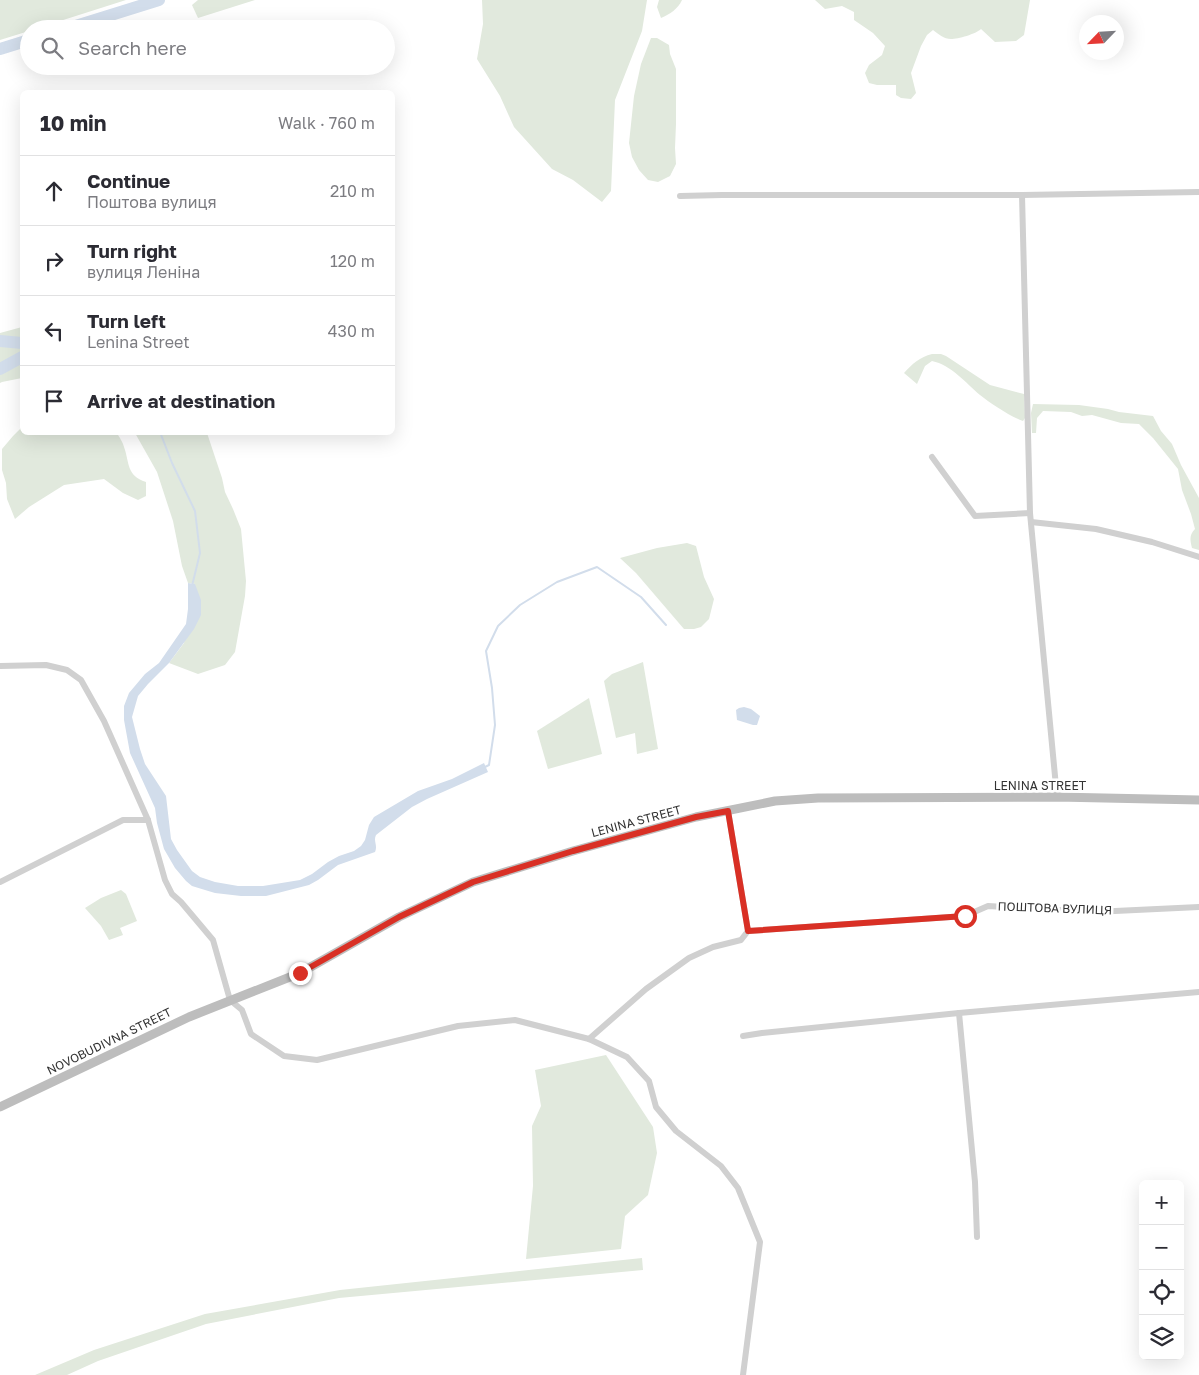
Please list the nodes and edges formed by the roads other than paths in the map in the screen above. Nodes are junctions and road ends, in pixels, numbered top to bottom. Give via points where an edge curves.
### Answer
1 (1199, 192) edge
2 (1022, 195) junction
3 (680, 196) dead end
4 (932, 457) dead end
5 (1030, 513) junction
6 (1031, 522) junction
7 (1199, 557) edge
8 (0, 666) edge
9 (1057, 797) junction
10 (1199, 800) edge
11 (728, 811) junction
12 (148, 820) junction
13 (0, 882) edge
14 (1199, 907) edge
15 (748, 931) junction
16 (1199, 992) edge
17 (230, 1000) junction
18 (959, 1013) junction
19 (743, 1036) dead end
20 (589, 1039) junction
21 (0, 1107) edge
22 (976, 1237) dead end
23 (743, 1375) edge

1 - 2 street
2 - 3 street
2 - 5 street
4 - 5 street via 975,516
5 - 6 street
6 - 7 street via 1096,529
6 - 9 street
8 - 12 street via 46,665 67,670 81,680 104,721
9 - 10 street, LENINA STREET
9 - 11 street, LENINA STREET via 818,798
11 - 15 street
11 - 17 street, LENINA STREET via 573,851 473,882 399,917 300,973
12 - 13 street via 123,820
12 - 17 street via 165,880 172,894 213,940
14 - 15 street, ПОШТОВА ВУЛИЦЯ via 1094,912 988,906 965,916
15 - 20 street, ПОШТОВА ВУЛИЦЯ via 741,940 689,958 646,989
16 - 18 street
17 - 20 street via 242,1010 251,1034 284,1056 317,1060 458,1026 515,1020
17 - 21 street, NOVOBUDIVNA STREET
18 - 19 street
18 - 22 street via 975,1182
20 - 23 street via 627,1057 648,1081 656,1107 676,1131 721,1166 738,1188 760,1242

